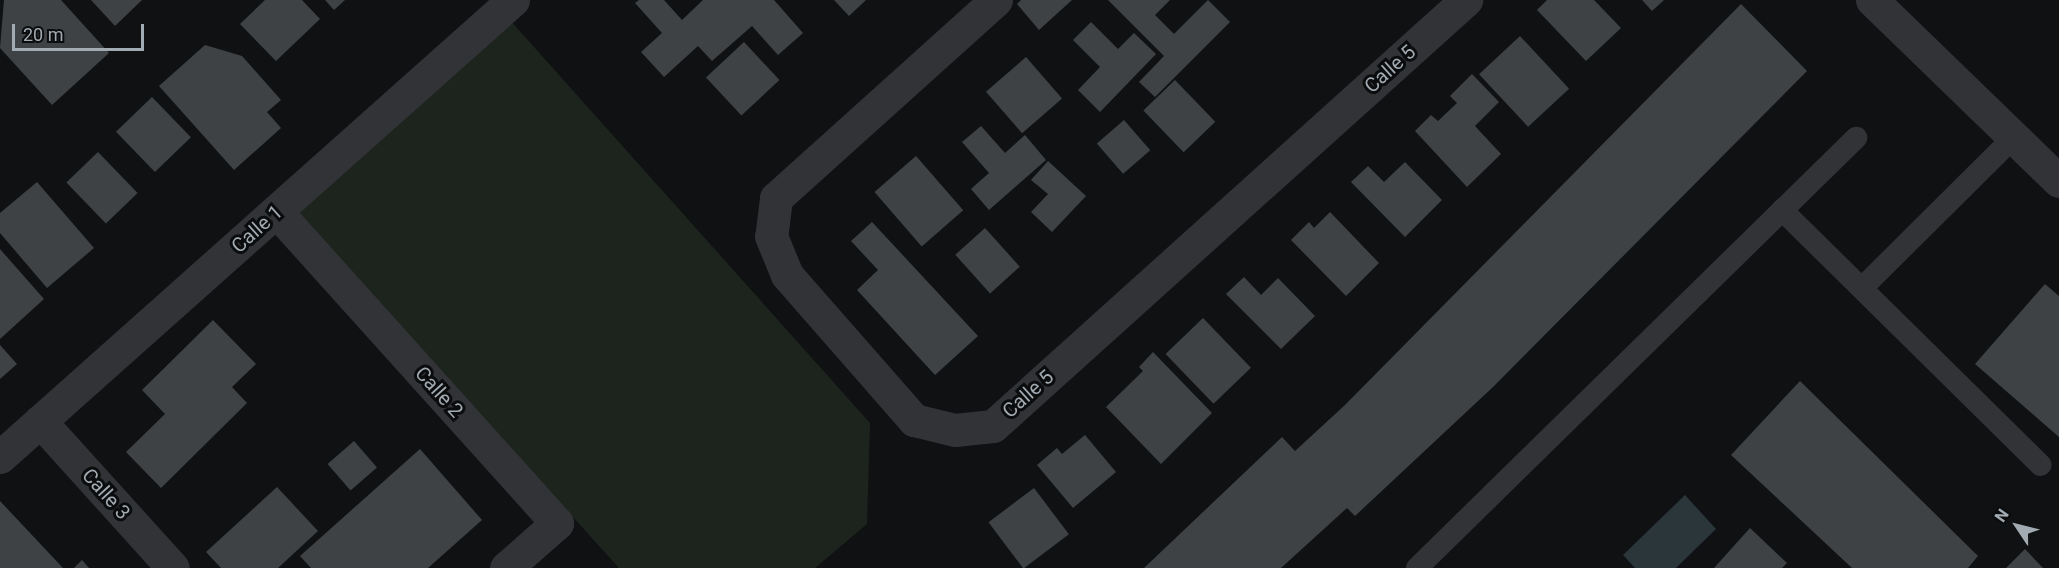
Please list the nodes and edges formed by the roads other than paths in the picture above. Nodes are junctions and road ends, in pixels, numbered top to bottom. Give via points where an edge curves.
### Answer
1 (996, 0) edge
2 (1466, 0) edge
3 (1872, 0) edge
4 (511, 1) edge
5 (2014, 137) junction
6 (1856, 138) dead end
7 (2059, 181) edge
8 (1782, 210) junction
9 (276, 211) junction
10 (1863, 288) junction
11 (40, 421) junction
12 (0, 457) edge
13 (2041, 465) dead end
14 (173, 568) edge
15 (506, 568) edge
16 (1417, 568) edge

1 - 2 street, Calle 5 via 776,198 771,236 787,275 914,420 955,430 993,426
3 - 5 street
4 - 9 street, Calle 1
5 - 7 street
5 - 10 lane
6 - 8 lane
8 - 10 lane
8 - 16 lane
9 - 11 street, Calle 1
9 - 15 street, Calle 2 via 557,523
10 - 13 lane
11 - 12 street, Calle 1
11 - 14 street, Calle 3

